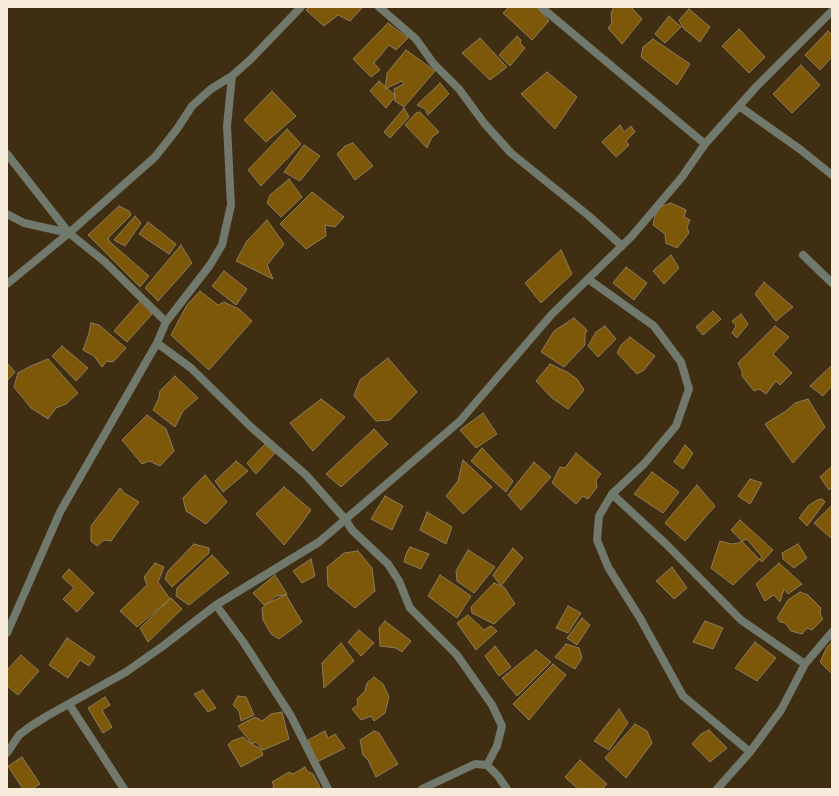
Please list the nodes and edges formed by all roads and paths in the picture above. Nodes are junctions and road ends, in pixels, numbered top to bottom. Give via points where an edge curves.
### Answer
1 (301, 7) edge
2 (378, 7) edge
3 (541, 7) edge
4 (832, 11) edge
5 (232, 76) junction
6 (739, 106) junction
7 (705, 144) junction
8 (7, 154) edge
9 (832, 175) edge
10 (7, 214) edge
11 (69, 234) junction
12 (622, 246) junction
13 (803, 255) dead end
14 (588, 279) junction
15 (832, 283) edge
16 (7, 284) edge
17 (166, 322) junction
18 (157, 343) junction
19 (612, 494) junction
20 (345, 519) junction
21 (216, 605) junction
22 (832, 632) edge
23 (7, 633) edge
24 (805, 664) junction
25 (69, 704) junction
26 (750, 752) junction
27 (7, 753) edge
28 (487, 765) junction
29 (124, 789) edge
30 (328, 789) edge
31 (422, 789) edge
32 (507, 789) edge
33 (717, 789) edge

1 - 5 street via 267,44
2 - 12 street via 416,40 511,153
3 - 7 street
4 - 6 street
5 - 11 street via 210,89 192,106 154,157
5 - 17 street via 227,126 231,205 222,245 210,265
6 - 7 street
6 - 9 street
7 - 12 street via 682,177
8 - 11 street
10 - 11 street via 24,223
11 - 16 street
11 - 17 street via 105,262
12 - 14 street
13 - 15 street
14 - 19 street via 654,326 681,362 689,389 676,426 644,464
14 - 20 street via 552,314 460,421
17 - 18 street
18 - 20 street via 191,368 251,427 306,475
18 - 23 street via 60,512
19 - 24 street via 741,620
19 - 26 street via 599,516 597,540 608,568 640,618 683,696
20 - 21 street via 319,542
20 - 28 street via 352,530 388,564 399,581 410,608 457,655 492,705 502,726 497,746
21 - 25 street via 126,672
21 - 30 street via 291,716
22 - 24 street
24 - 26 street via 782,710
25 - 27 street via 19,735
25 - 29 street
26 - 33 street
28 - 31 street via 475,764
28 - 32 street

